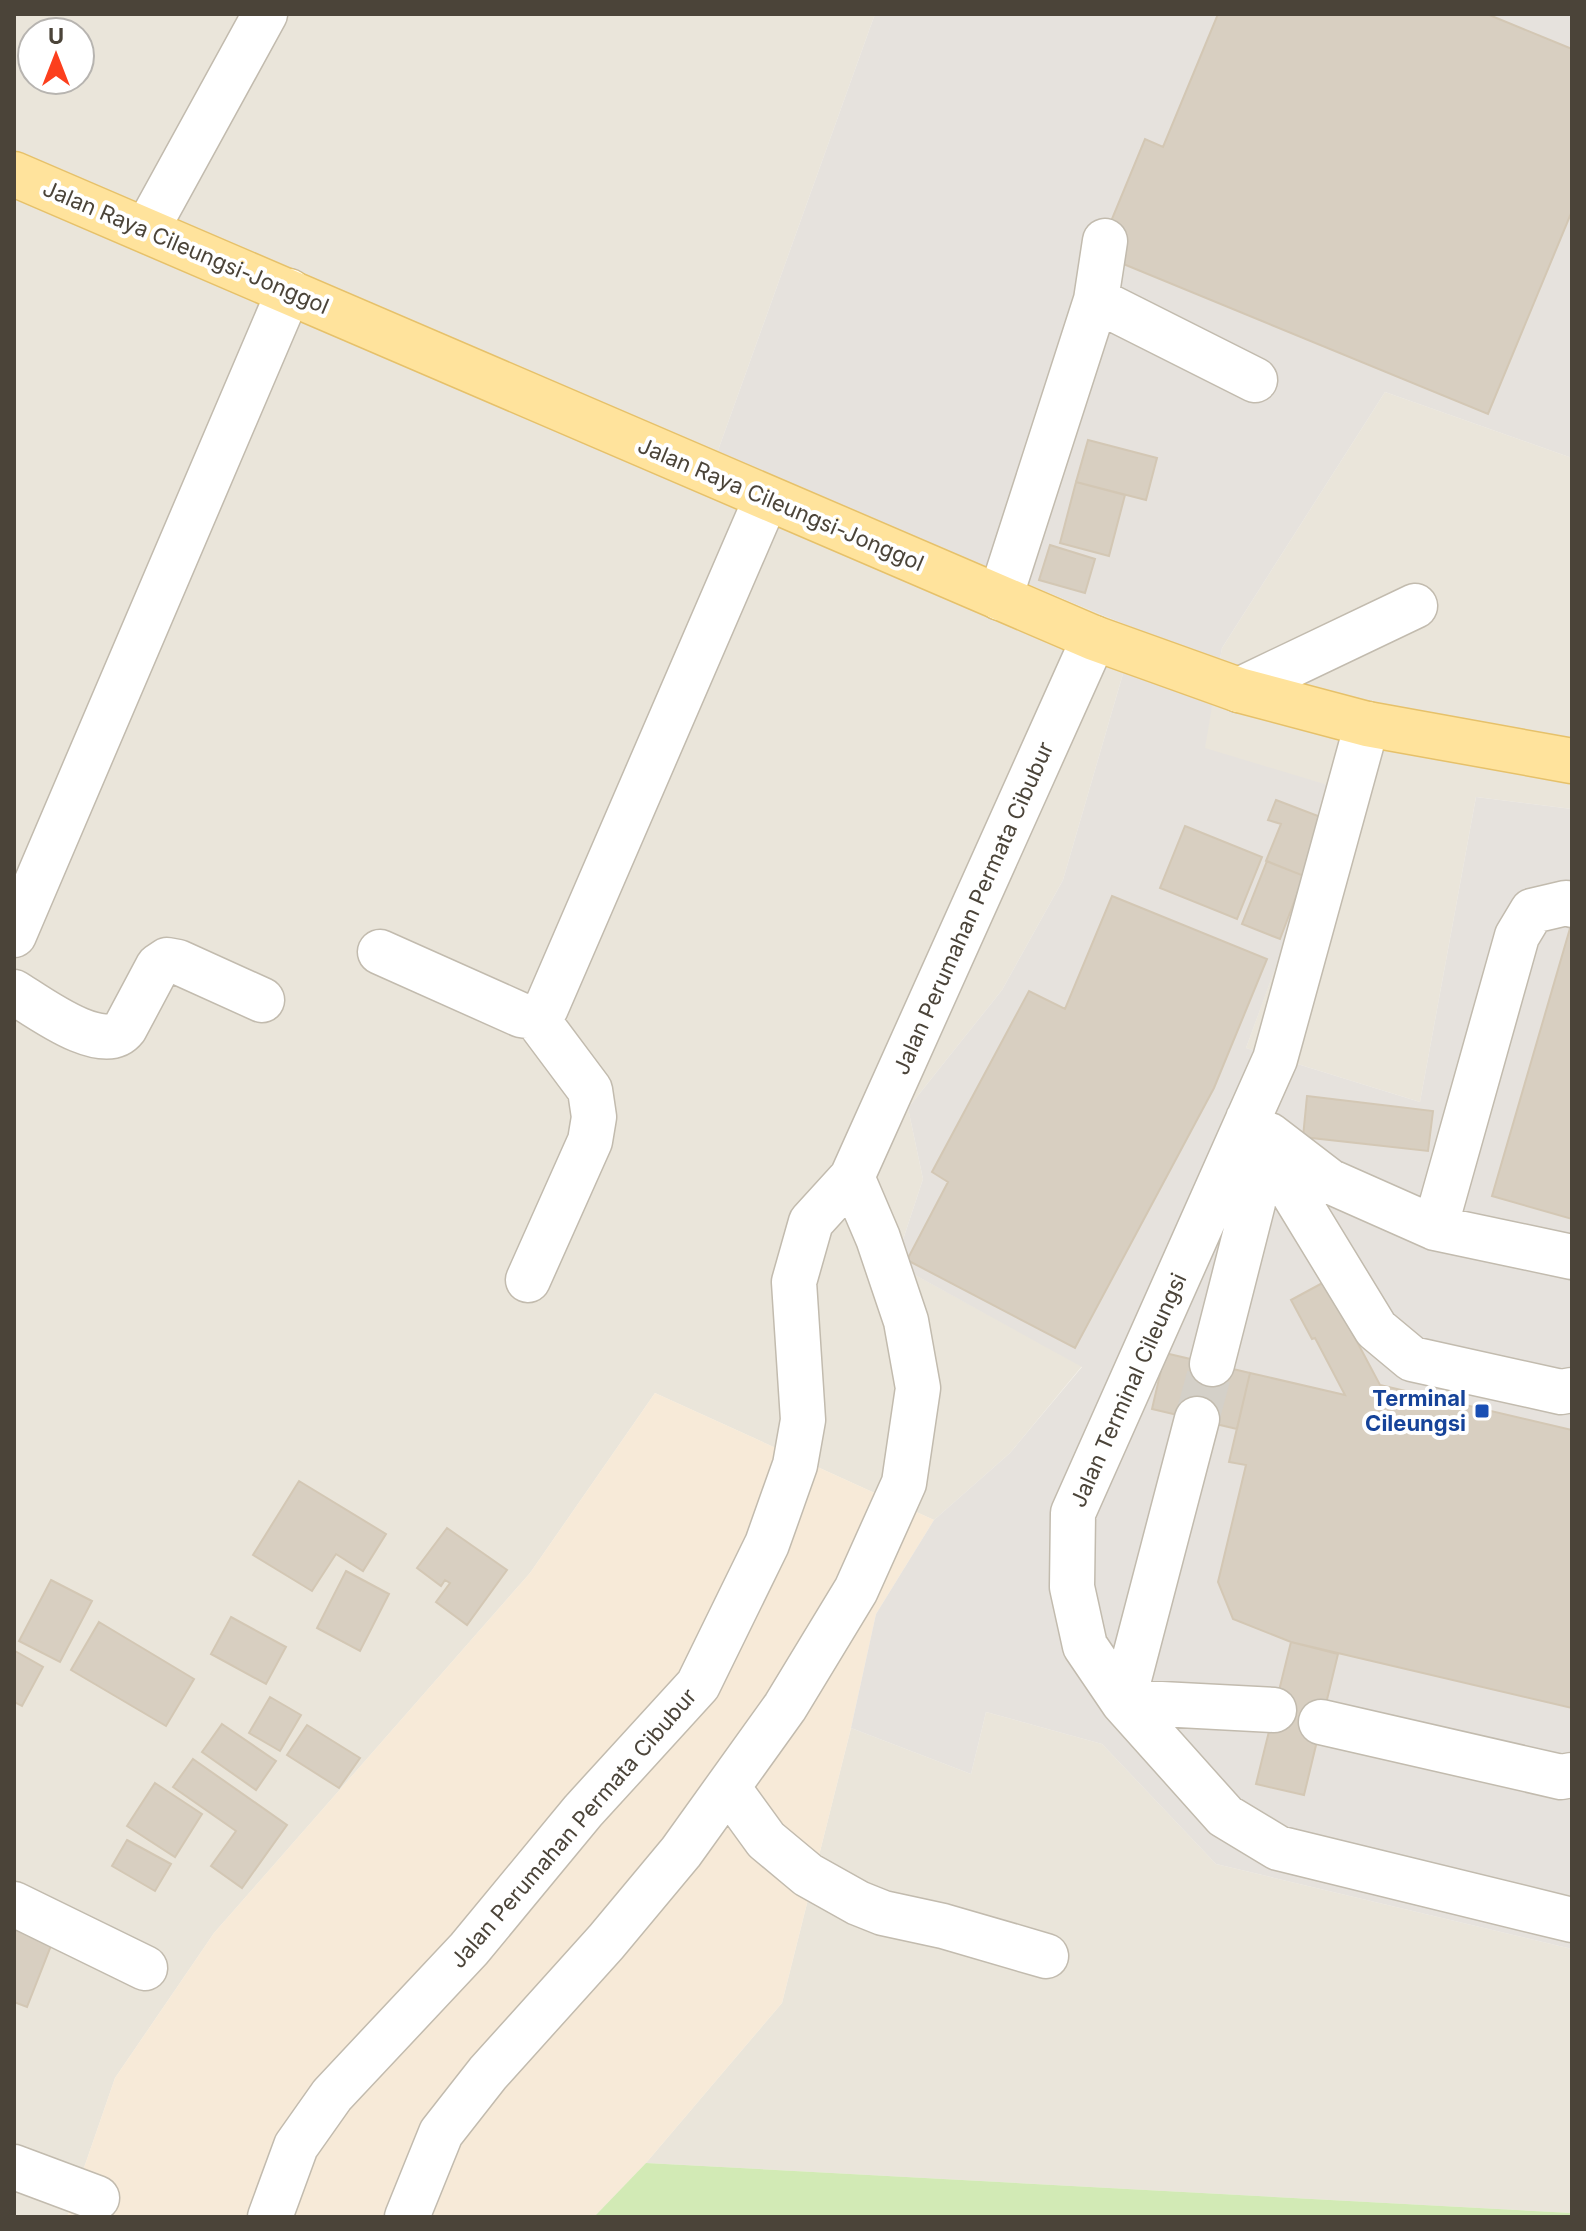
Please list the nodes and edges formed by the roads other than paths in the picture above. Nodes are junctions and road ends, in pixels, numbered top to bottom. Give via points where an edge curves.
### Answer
1 (265, 14) edge
2 (14, 174) edge
3 (147, 229) junction
4 (1105, 241) dead end
5 (289, 291) junction
6 (1096, 300) junction
7 (1255, 380) dead end
8 (766, 499) junction
9 (1000, 598) junction
10 (1415, 606) dead end
11 (1094, 638) junction
12 (1239, 690) junction
13 (1367, 724) junction
14 (1572, 761) edge
15 (1572, 905) edge
16 (14, 935) edge
17 (380, 952) dead end
18 (14, 992) edge
19 (262, 1000) dead end
20 (534, 1015) junction
21 (1248, 1119) junction
22 (852, 1177) junction
23 (1435, 1228) junction
24 (1572, 1257) edge
25 (528, 1280) dead end
26 (1212, 1364) tunnel mouth
27 (1572, 1390) edge
28 (1197, 1419) tunnel mouth
29 (1123, 1702) junction
30 (1274, 1710) dead end
31 (1321, 1722) dead end
32 (1572, 1775) edge
33 (729, 1789) junction
34 (14, 1904) edge
35 (1572, 1920) edge
36 (1046, 1956) dead end
37 (145, 1968) dead end
38 (14, 2167) edge
39 (97, 2198) dead end
40 (270, 2217) edge
41 (407, 2217) edge

1 - 3 street
2 - 3 main road, Jalan Raya Cileungsi-Jonggol
3 - 5 main road, Jalan Raya Cileungsi-Jonggol
4 - 6 street
5 - 8 main road, Jalan Raya Cileungsi-Jonggol
5 - 16 street
6 - 7 street
6 - 9 street
8 - 9 main road, Jalan Raya Cileungsi-Jonggol
8 - 20 street via 546,1008
9 - 11 main road, Jalan Raya Cileungsi-Jonggol
10 - 12 street
11 - 12 main road, Jalan Raya Cileungsi-Jonggol
11 - 22 street, Jalan Perumahan Permata Cibubur
12 - 13 main road, Jalan Raya Cileungsi-Jonggol
13 - 14 main road, Jalan Raya Cileungsi-Jonggol
13 - 21 street, Jalan Terminal Cileungsi via 1275,1059
15 - 23 street via 1532,911 1517,936
17 - 20 street via 521,1015
18 - 19 street via 66,1023 108,1038 125,1028 158,966 167,960
20 - 25 street via 590,1090 594,1117 590,1141
21 - 23 street via 1329,1181
21 - 26 street via 1253,1203
21 - 27 street via 1376,1329 1412,1359 1561,1392
21 - 29 street, Jalan Terminal Cileungsi via 1073,1513 1072,1587 1085,1646
22 - 33 street via 906,1321 918,1388 904,1483 856,1590
22 - 40 street, Jalan Perumahan Permata Cibubur via 811,1222 794,1282 803,1420 795,1465 767,1544 698,1685 583,1811 469,1949 332,2095 296,2146
23 - 24 street
28 - 29 street
29 - 30 street
29 - 35 street, Jalan Terminal Cileungsi via 1225,1816 1278,1848
31 - 32 street via 1561,1777
33 - 36 street via 766,1840 808,1875 858,1903
33 - 41 street via 441,2133
34 - 37 street
38 - 39 street

